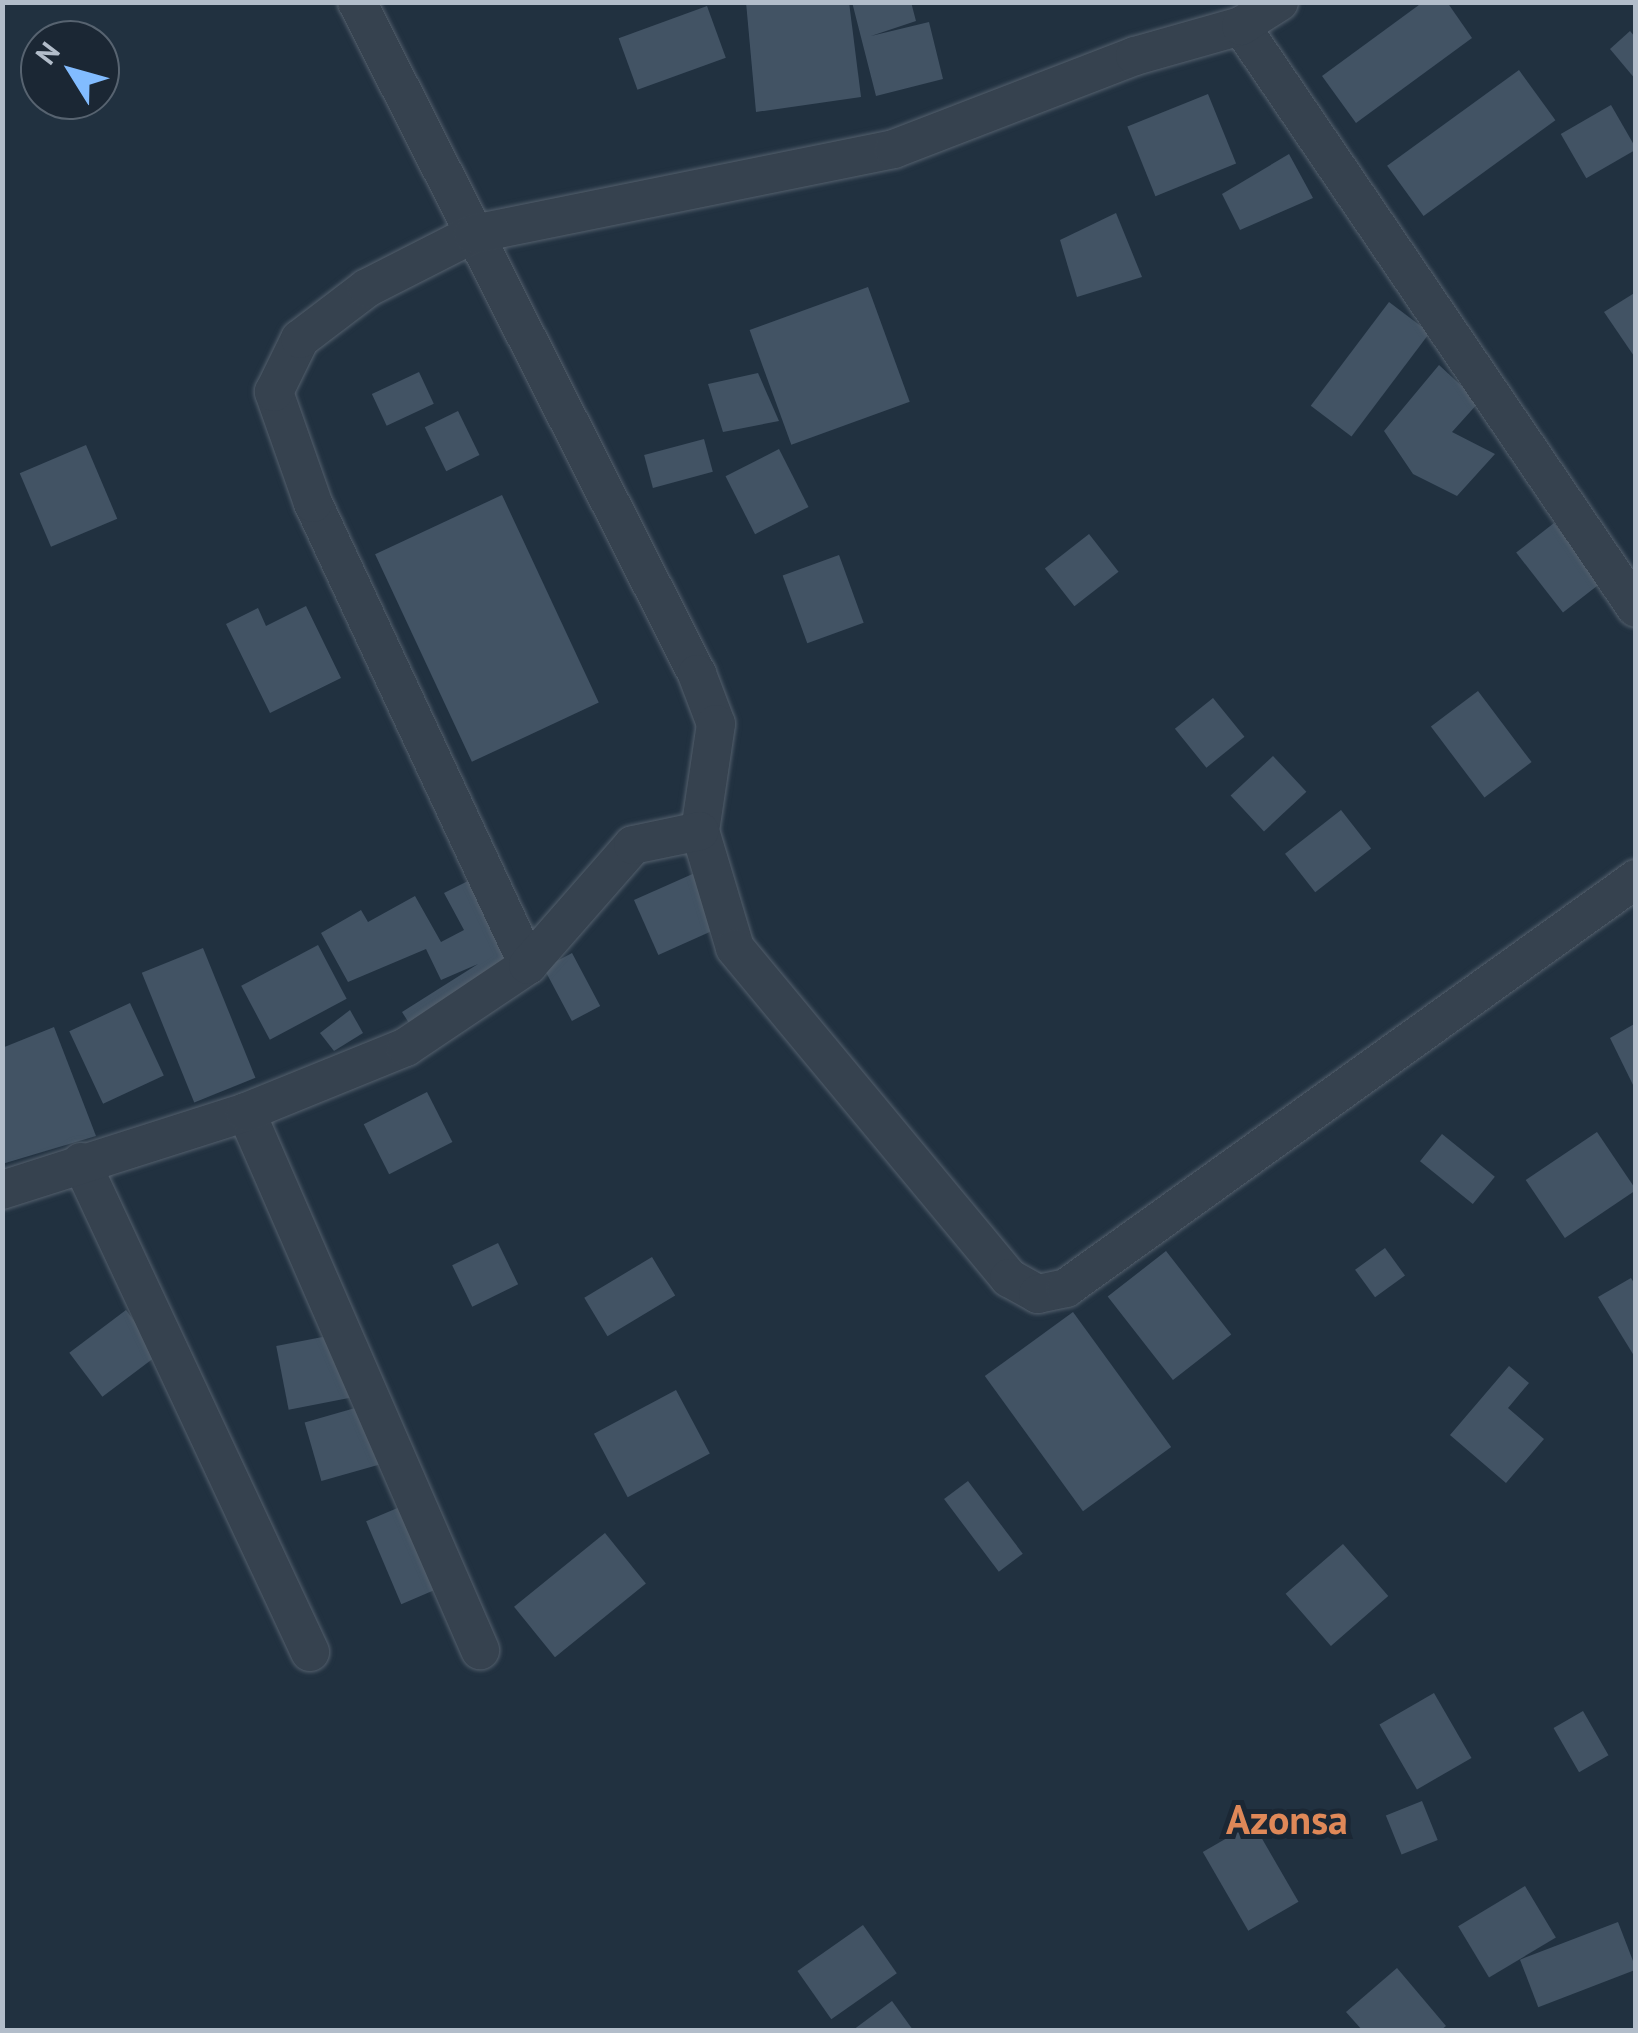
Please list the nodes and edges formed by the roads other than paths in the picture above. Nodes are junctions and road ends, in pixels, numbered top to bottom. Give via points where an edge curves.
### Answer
1 (358, 2) edge
2 (1279, 2) edge
3 (1241, 26) junction
4 (473, 234) junction
5 (1636, 608) edge
6 (700, 832) junction
7 (1636, 880) edge
8 (528, 965) junction
9 (246, 1112) junction
10 (82, 1162) junction
11 (2, 1190) edge
12 (480, 1650) dead end
13 (310, 1652) dead end

1 - 4 street
2 - 3 street
3 - 4 street via 1135,56 894,149
3 - 5 street
4 - 6 street via 716,724
4 - 8 street via 367,288 300,339 274,392 313,503
6 - 7 street via 734,948 1009,1278 1038,1294 1066,1288
6 - 8 street via 633,845
8 - 9 street via 406,1047
9 - 10 street
9 - 12 street
10 - 11 street
10 - 13 street

